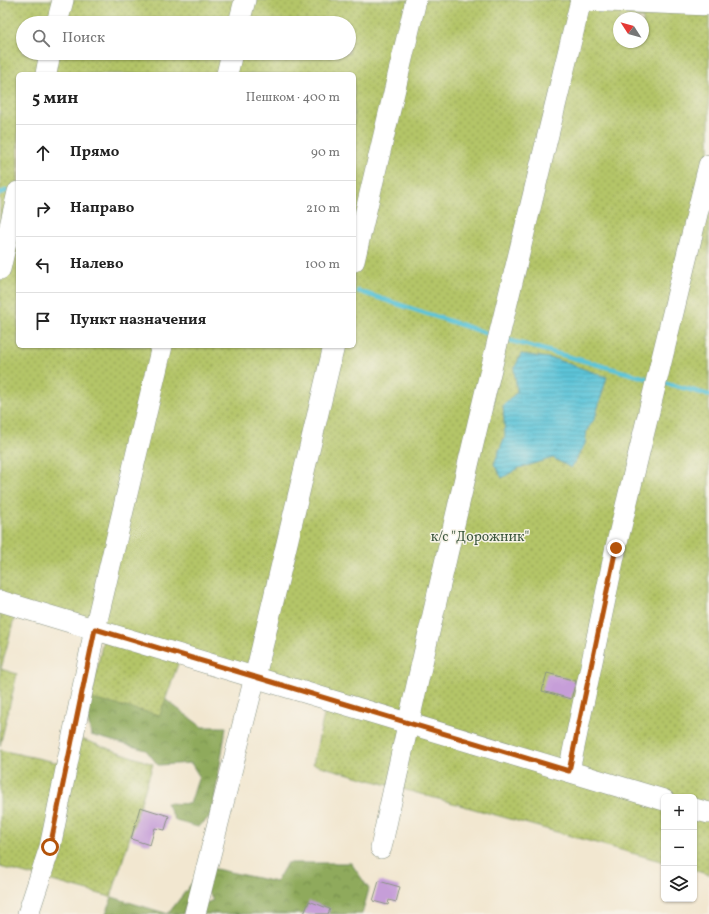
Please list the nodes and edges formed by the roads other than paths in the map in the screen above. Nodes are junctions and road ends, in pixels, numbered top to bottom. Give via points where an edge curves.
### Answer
1 (63, 0) edge
2 (245, 0) edge
3 (416, 0) edge
4 (581, 0) edge
5 (709, 5) edge
6 (59, 16) edge
7 (241, 16) edge
8 (49, 60) edge
9 (230, 60) edge
10 (46, 72) edge
11 (227, 72) edge
12 (709, 165) edge
13 (16, 201) edge
14 (356, 252) edge
15 (0, 269) edge
16 (162, 348) edge
17 (334, 348) edge
18 (0, 601) edge
19 (95, 629) junction
20 (255, 677) junction
21 (408, 723) junction
22 (569, 771) junction
23 (661, 799) edge
24 (697, 809) edge
25 (709, 813) edge
26 (382, 848) dead end
27 (28, 914) edge
28 (195, 914) edge

1 - 6 lane
2 - 7 lane
3 - 14 lane
4 - 5 lane
4 - 21 lane
8 - 10 lane
9 - 11 lane
12 - 22 lane via 616,548
13 - 15 lane
16 - 19 lane
17 - 20 lane
18 - 19 lane
19 - 20 lane
19 - 27 lane via 50,847
20 - 21 lane
20 - 28 lane
21 - 22 lane
21 - 26 lane
22 - 23 lane
24 - 25 lane

